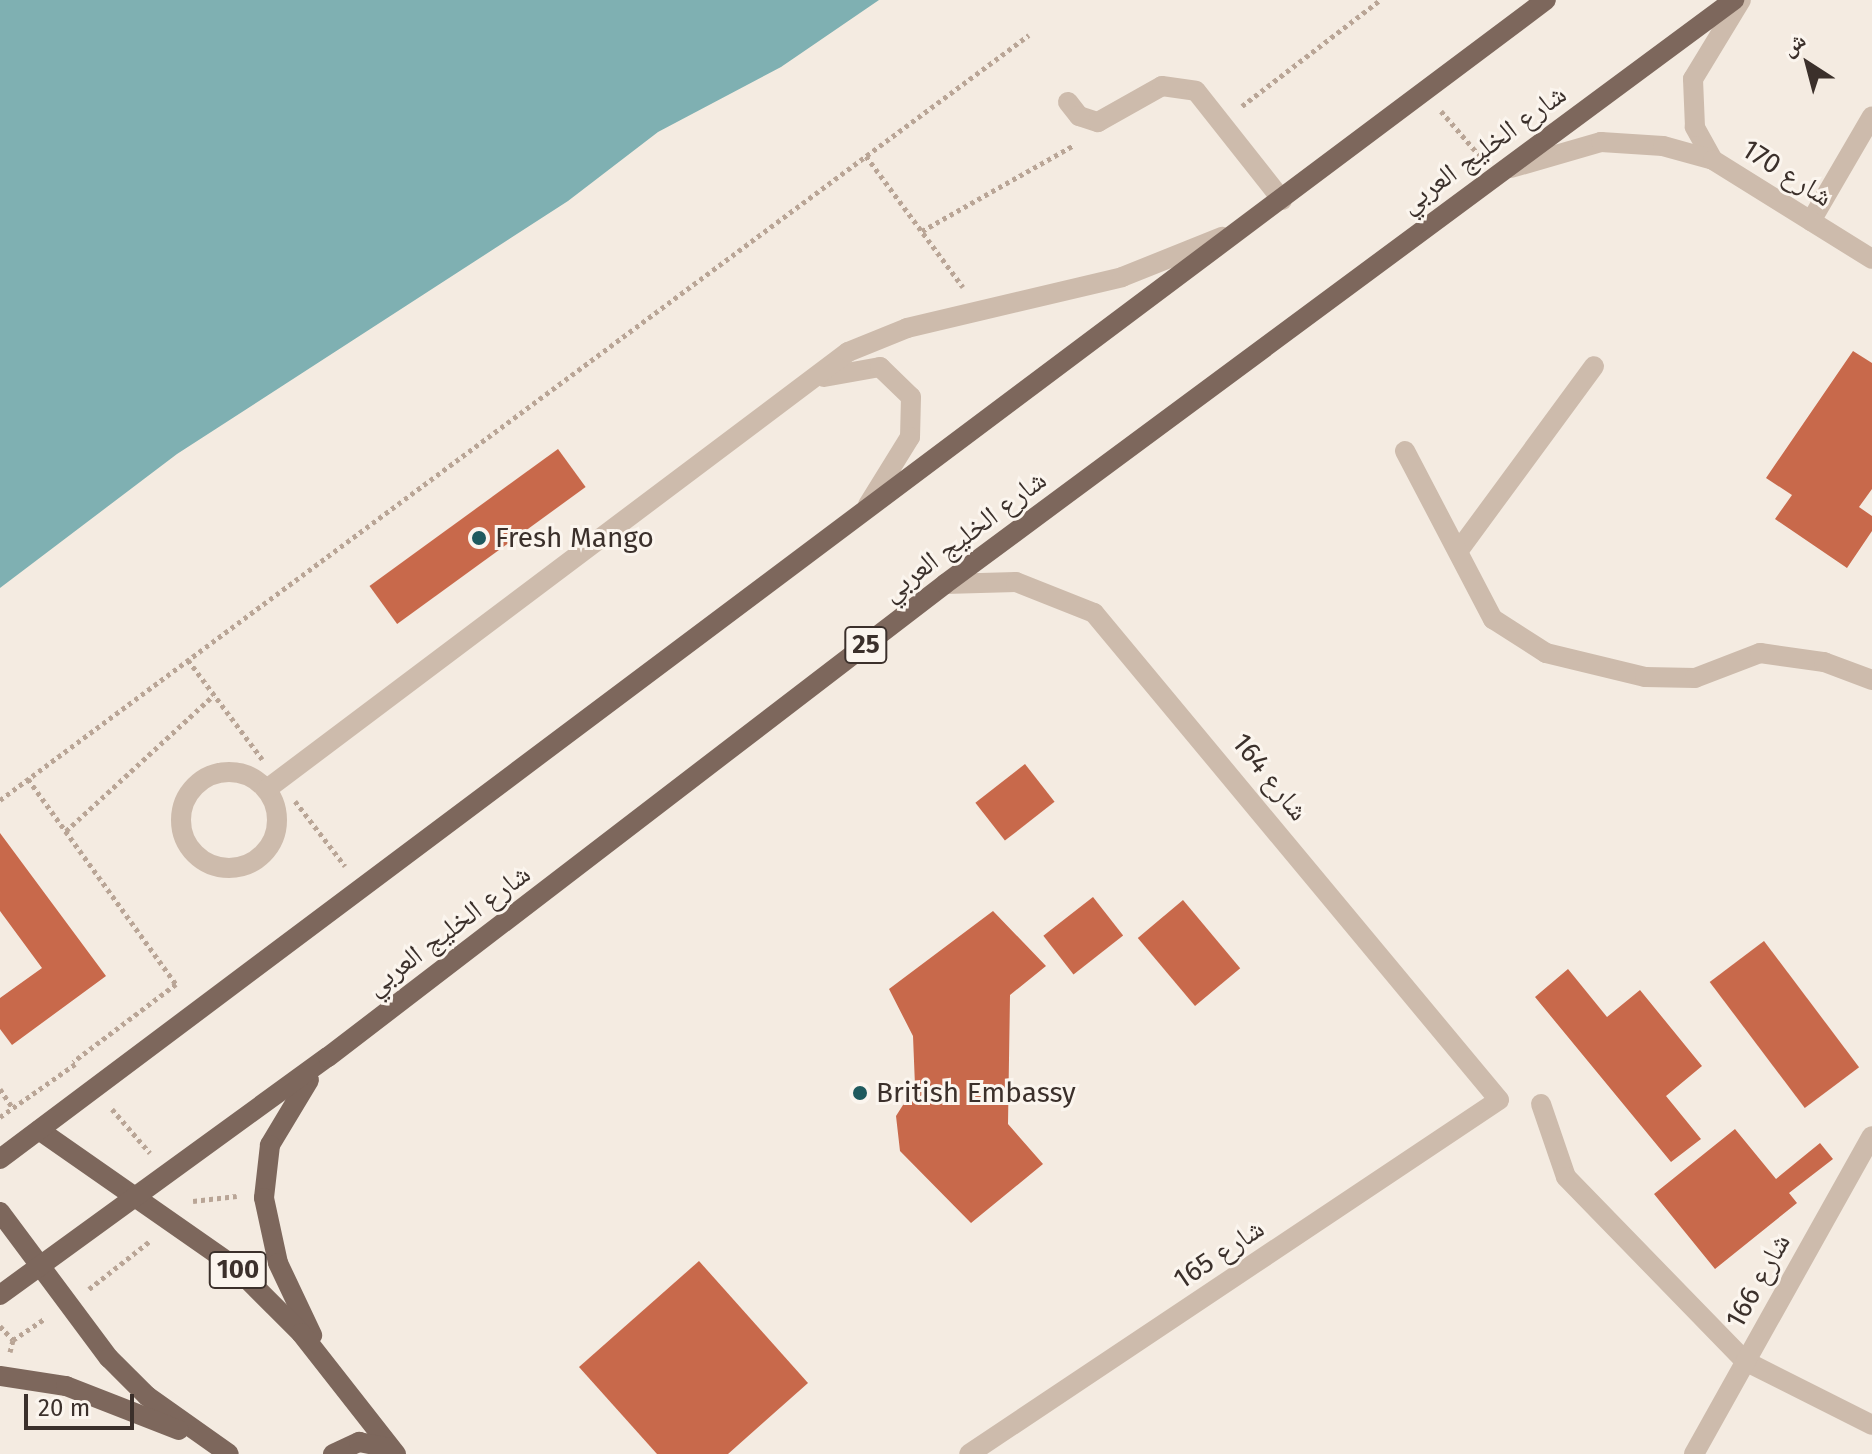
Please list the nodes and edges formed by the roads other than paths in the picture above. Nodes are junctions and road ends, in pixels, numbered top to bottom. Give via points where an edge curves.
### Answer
1 (1734, 0) edge
2 (1741, 0) edge
3 (1541, 4) edge
4 (1068, 102) dead end
5 (1872, 116) edge
6 (1713, 160) junction
7 (1496, 173) junction
8 (1282, 200) junction
9 (1811, 221) junction
10 (1254, 222) junction
11 (1872, 259) edge
12 (1594, 366) dead end
13 (792, 393) junction
14 (1405, 451) dead end
15 (858, 518) junction
16 (1459, 550) junction
17 (945, 584) junction
18 (1872, 680) edge
19 (267, 789) junction
20 (328, 1057) junction
21 (1499, 1100) joint
22 (1541, 1104) dead end
23 (39, 1130) junction
24 (1872, 1136) edge
25 (0, 1159) edge
26 (138, 1195) junction
27 (0, 1212) edge
28 (37, 1269) junction
29 (0, 1295) edge
30 (1745, 1361) junction
31 (3, 1376) edge
32 (339, 1379) junction
33 (1872, 1425) edge
34 (393, 1451) edge
35 (226, 1452) edge
36 (333, 1454) edge
37 (969, 1454) edge
38 (1694, 1454) edge

1 - 7 main road, شارع الخليج العربي / 25
2 - 6 street, شارع 170 via 1693,79 1695,127
3 - 8 main road
4 - 8 street via 1088,121 1179,84 1196,91
5 - 9 street
6 - 7 street, شارع 170 via 1663,146 1601,142
6 - 9 street, شارع 170
7 - 17 main road, شارع الخليج العربي / 25
8 - 10 main road
9 - 11 street, شارع 170
10 - 13 street via 1122,277 867,341
10 - 15 main road
12 - 16 street
13 - 15 street via 869,366 895,374 911,397 910,437
13 - 19 street
14 - 16 street
15 - 23 main road
16 - 18 street via 1493,619 1546,653 1645,677 1695,678 1760,653 1824,662
17 - 20 main road, شارع الخليج العربي / 25
17 - 21 street, شارع 164 via 1016,582 1094,613
19 - 19 street via 237,772 203,780 190,792 181,826 198,857 231,869 263,855 278,823
20 - 26 main road, شارع الخليج العربي / 25
20 - 32 main road via 277,1127 264,1198 278,1263
21 - 37 street, شارع 165
22 - 30 street via 1566,1177
23 - 25 main road
23 - 26 main road, 100
24 - 30 street, شارع 166
26 - 28 main road, شارع الخليج العربي / 25
26 - 32 main road, 100 via 268,1297
27 - 28 main road
28 - 29 main road, شارع الخليج العربي / 25
28 - 35 main road via 147,1396
30 - 33 street
30 - 38 street, شارع 166
31 - 35 main road via 102,1397
32 - 34 main road, 100
34 - 36 main road via 359,1442

